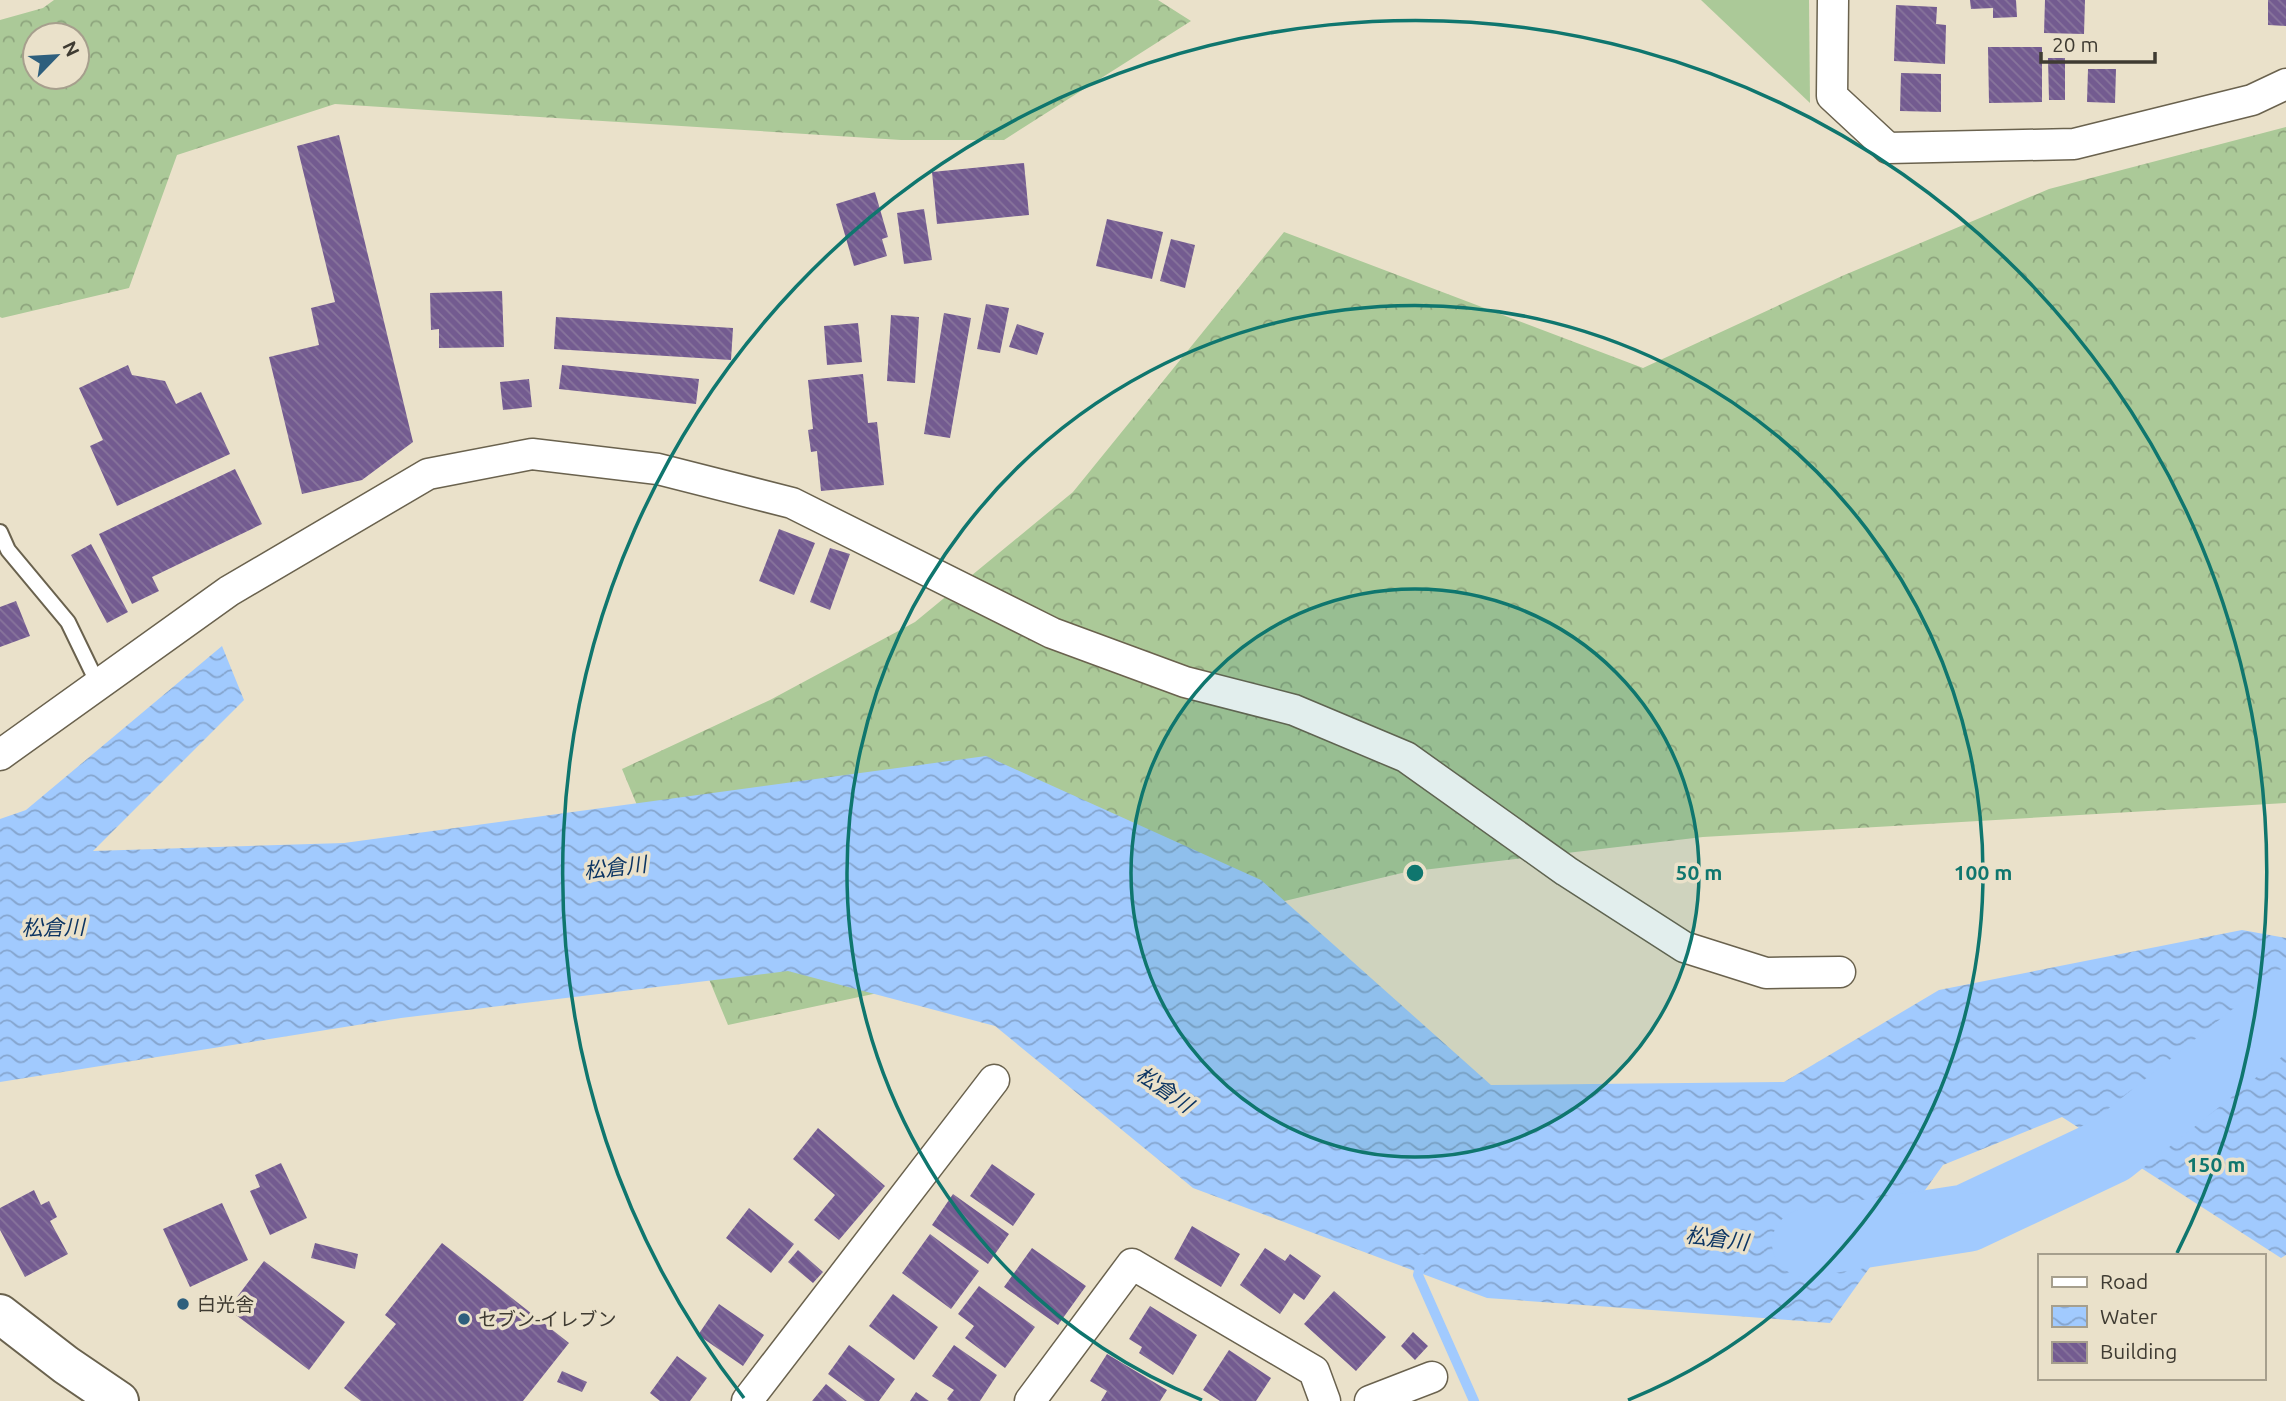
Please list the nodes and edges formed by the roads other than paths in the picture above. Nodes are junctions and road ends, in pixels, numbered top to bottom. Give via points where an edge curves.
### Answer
1 (1833, 0) edge
2 (2286, 84) edge
3 (0, 532) edge
4 (99, 684) junction
5 (0, 755) edge
6 (1840, 972) dead end
7 (994, 1080) dead end
8 (0, 1314) edge
9 (1432, 1377) dead end
10 (119, 1401) edge
11 (747, 1401) edge
12 (1030, 1401) edge
13 (1325, 1401) edge
14 (1370, 1401) edge

1 - 2 street via 1832,96 1888,148 2074,144 2252,100
3 - 4 lane via 8,550 68,622
4 - 5 street
4 - 6 street via 229,591 428,474 532,454 658,469 792,503 1052,633 1185,682 1294,710 1406,757 1566,871 1684,947 1766,973
7 - 11 street
8 - 10 main road
9 - 14 street
12 - 13 street via 1132,1264 1314,1371

